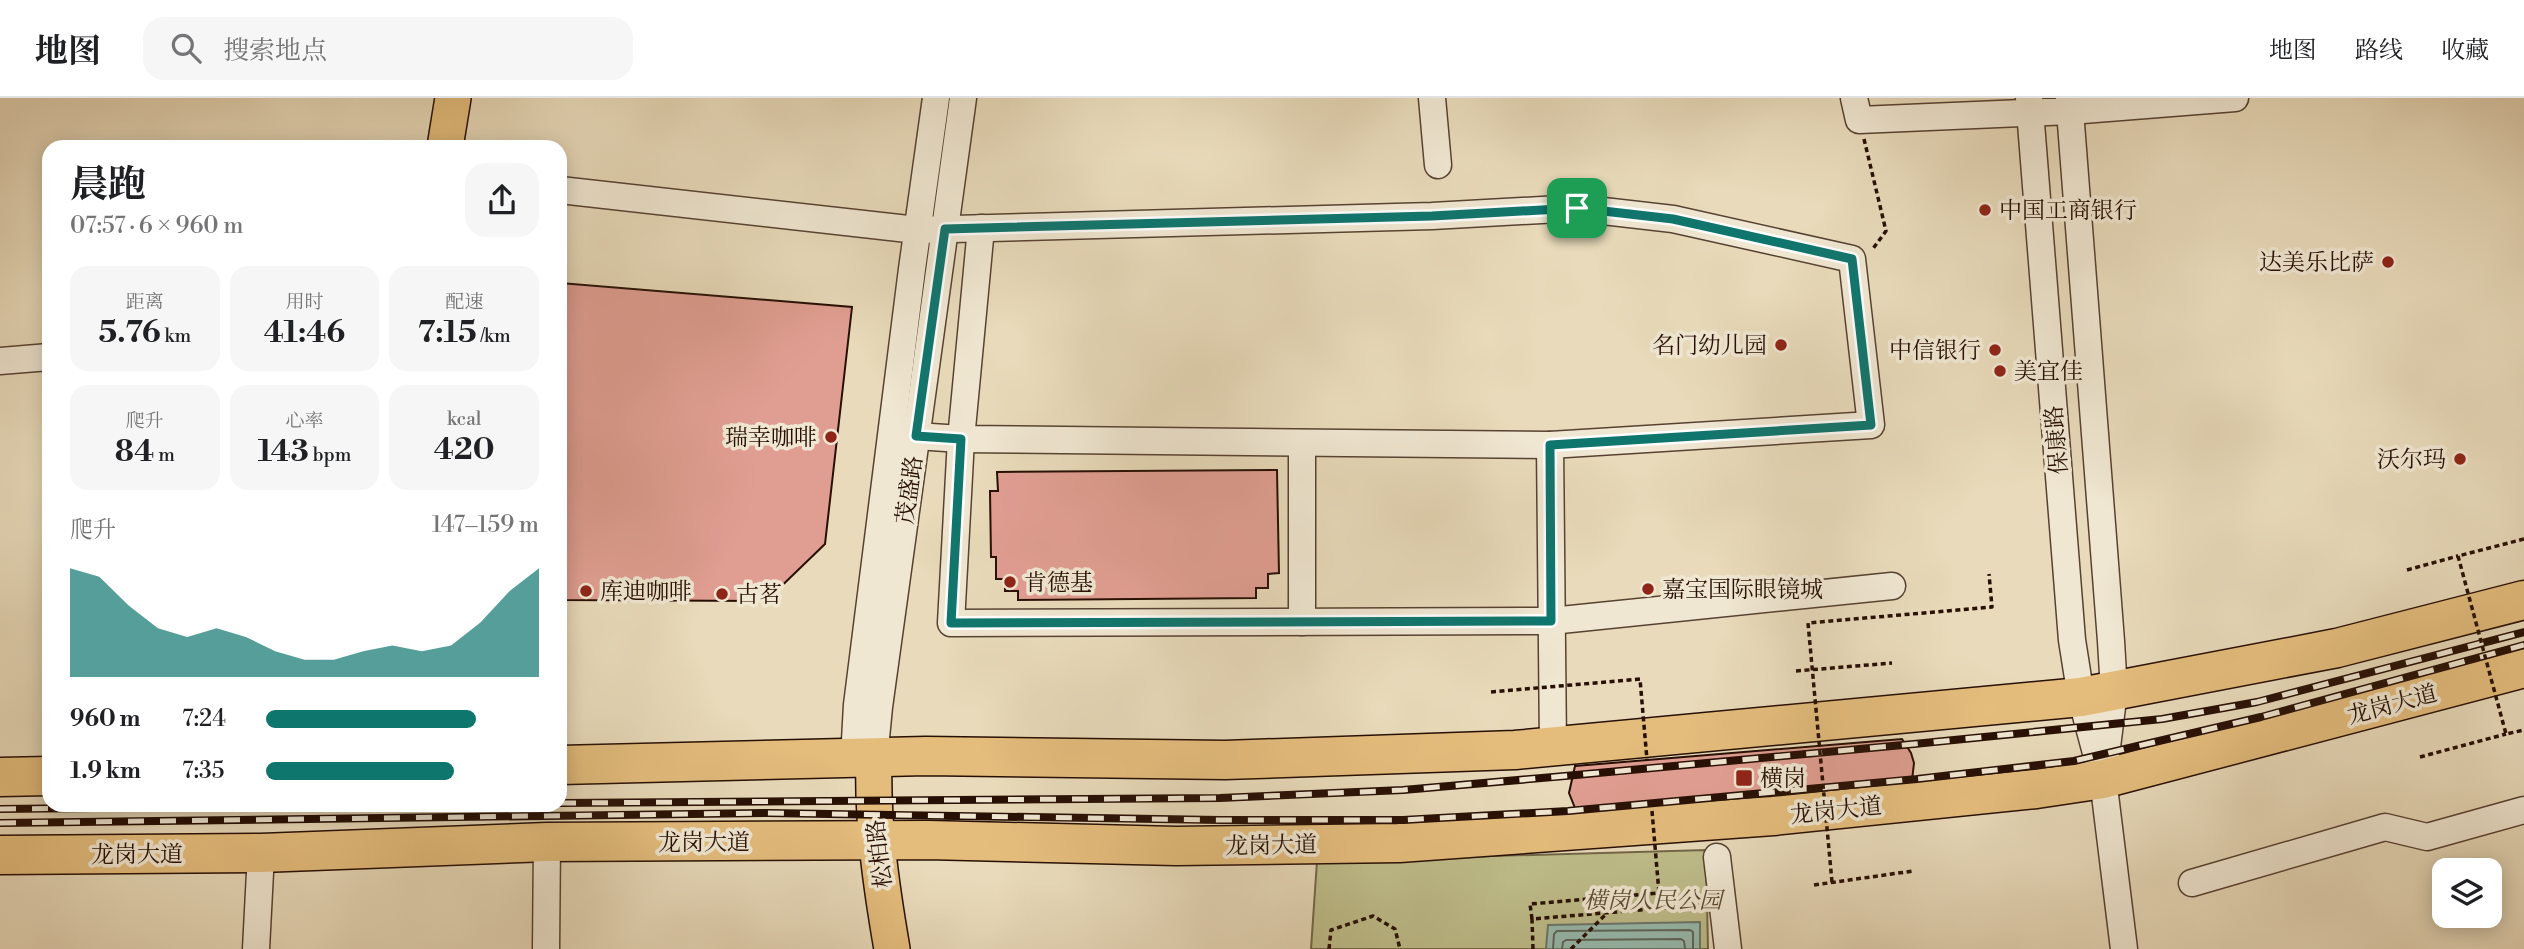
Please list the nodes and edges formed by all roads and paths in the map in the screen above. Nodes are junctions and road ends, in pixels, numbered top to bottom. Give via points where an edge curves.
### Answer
1 (453, 98) edge
2 (473, 98) edge
3 (936, 98) edge
4 (963, 98) edge
5 (1433, 98) edge
6 (2235, 98) edge
7 (2069, 104) edge
8 (2029, 105) edge
9 (1856, 109) edge
10 (446, 140) edge
11 (466, 140) edge
12 (1438, 165) dead end
13 (567, 191) edge
14 (981, 228) junction
15 (945, 229) junction
16 (917, 230) junction
17 (1852, 259) junction
18 (42, 358) edge
19 (0, 361) edge
20 (916, 436) junction
21 (961, 439) junction
22 (1302, 443) junction
23 (1550, 445) junction
24 (2524, 539) edge
25 (2458, 556) junction
26 (2407, 570) dead end
27 (1989, 574) dead end
28 (1892, 586) dead end
29 (2524, 600) edge
30 (1551, 621) junction
31 (1302, 622) junction
32 (1892, 663) dead end
33 (2524, 668) edge
34 (1812, 669) junction
35 (1796, 670) dead end
36 (1491, 692) dead end
37 (2098, 694) junction
38 (2524, 730) edge
39 (2506, 734) junction
40 (1553, 747) junction
41 (2420, 757) dead end
42 (864, 758) junction
43 (1647, 760) dead end
44 (567, 765) edge
45 (42, 776) edge
46 (0, 777) edge
47 (2103, 779) junction
48 (2524, 810) edge
49 (1652, 811) dead end
50 (865, 841) junction
51 (547, 842) junction
52 (261, 853) junction
53 (0, 855) edge
54 (1717, 857) dead end
55 (1913, 871) dead end
56 (1832, 882) junction
57 (2192, 883) dead end
58 (1814, 884) dead end
59 (1705, 909) dead end
60 (1608, 912) junction
61 (1532, 919) junction
62 (256, 949) edge
63 (546, 949) edge
64 (870, 949) edge
65 (892, 949) edge
66 (1329, 949) edge
67 (1400, 949) edge
68 (1533, 949) edge
69 (1572, 949) edge
70 (1728, 949) edge
71 (2124, 949) edge

1 - 10 main road
2 - 11 main road
3 - 16 street, 茂盛路
4 - 15 street, 茂盛路
5 - 12 street
6 - 7 street
7 - 8 street
7 - 37 street, 保康路
8 - 9 street
8 - 37 street, 保康路 via 2072,640
9 - 17 path via 1886,231 1871,251
13 - 16 street
14 - 15 street
14 - 17 street via 1577,208 1673,219
14 - 21 street
15 - 16 street
15 - 20 street, 茂盛路
16 - 42 street, 茂盛路 via 859,691
17 - 23 street via 1871,425
18 - 19 street
20 - 21 street
20 - 42 street, 茂盛路 via 879,707
21 - 22 street
21 - 31 street via 951,623
22 - 23 street
22 - 31 street
23 - 30 street
24 - 25 path, bridge
25 - 26 path
25 - 39 path, bridge
27 - 34 path, bridge via 1992,607 1808,623
28 - 30 street
29 - 37 highway via 2337,648
30 - 31 street
30 - 40 street
32 - 34 path
33 - 47 highway, 龙岗大道
34 - 35 path
34 - 56 path, bridge
36 - 43 path, bridge via 1640,679
37 - 40 highway
37 - 47 street, 保康路
38 - 39 path, bridge
39 - 41 path
40 - 42 highway via 1225,760
42 - 44 highway
42 - 50 main road, 松柏路 via 873,802
45 - 46 highway
47 - 50 highway, 龙岗大道 via 1773,816 1399,843 1176,846
47 - 71 street, 保康路
48 - 57 street via 2427,836 2385,827
49 - 61 path, bridge via 1660,893 1530,904
50 - 51 highway, 龙岗大道
50 - 64 main road, 松柏路
50 - 65 main road, 松柏路
51 - 52 highway, 龙岗大道
51 - 63 street
52 - 53 highway, 龙岗大道
52 - 62 street
54 - 70 street
55 - 56 path
56 - 58 path
59 - 60 path via 1698,904
60 - 61 path
60 - 69 path
61 - 68 path
66 - 67 path via 1331,930 1373,916 1395,929

